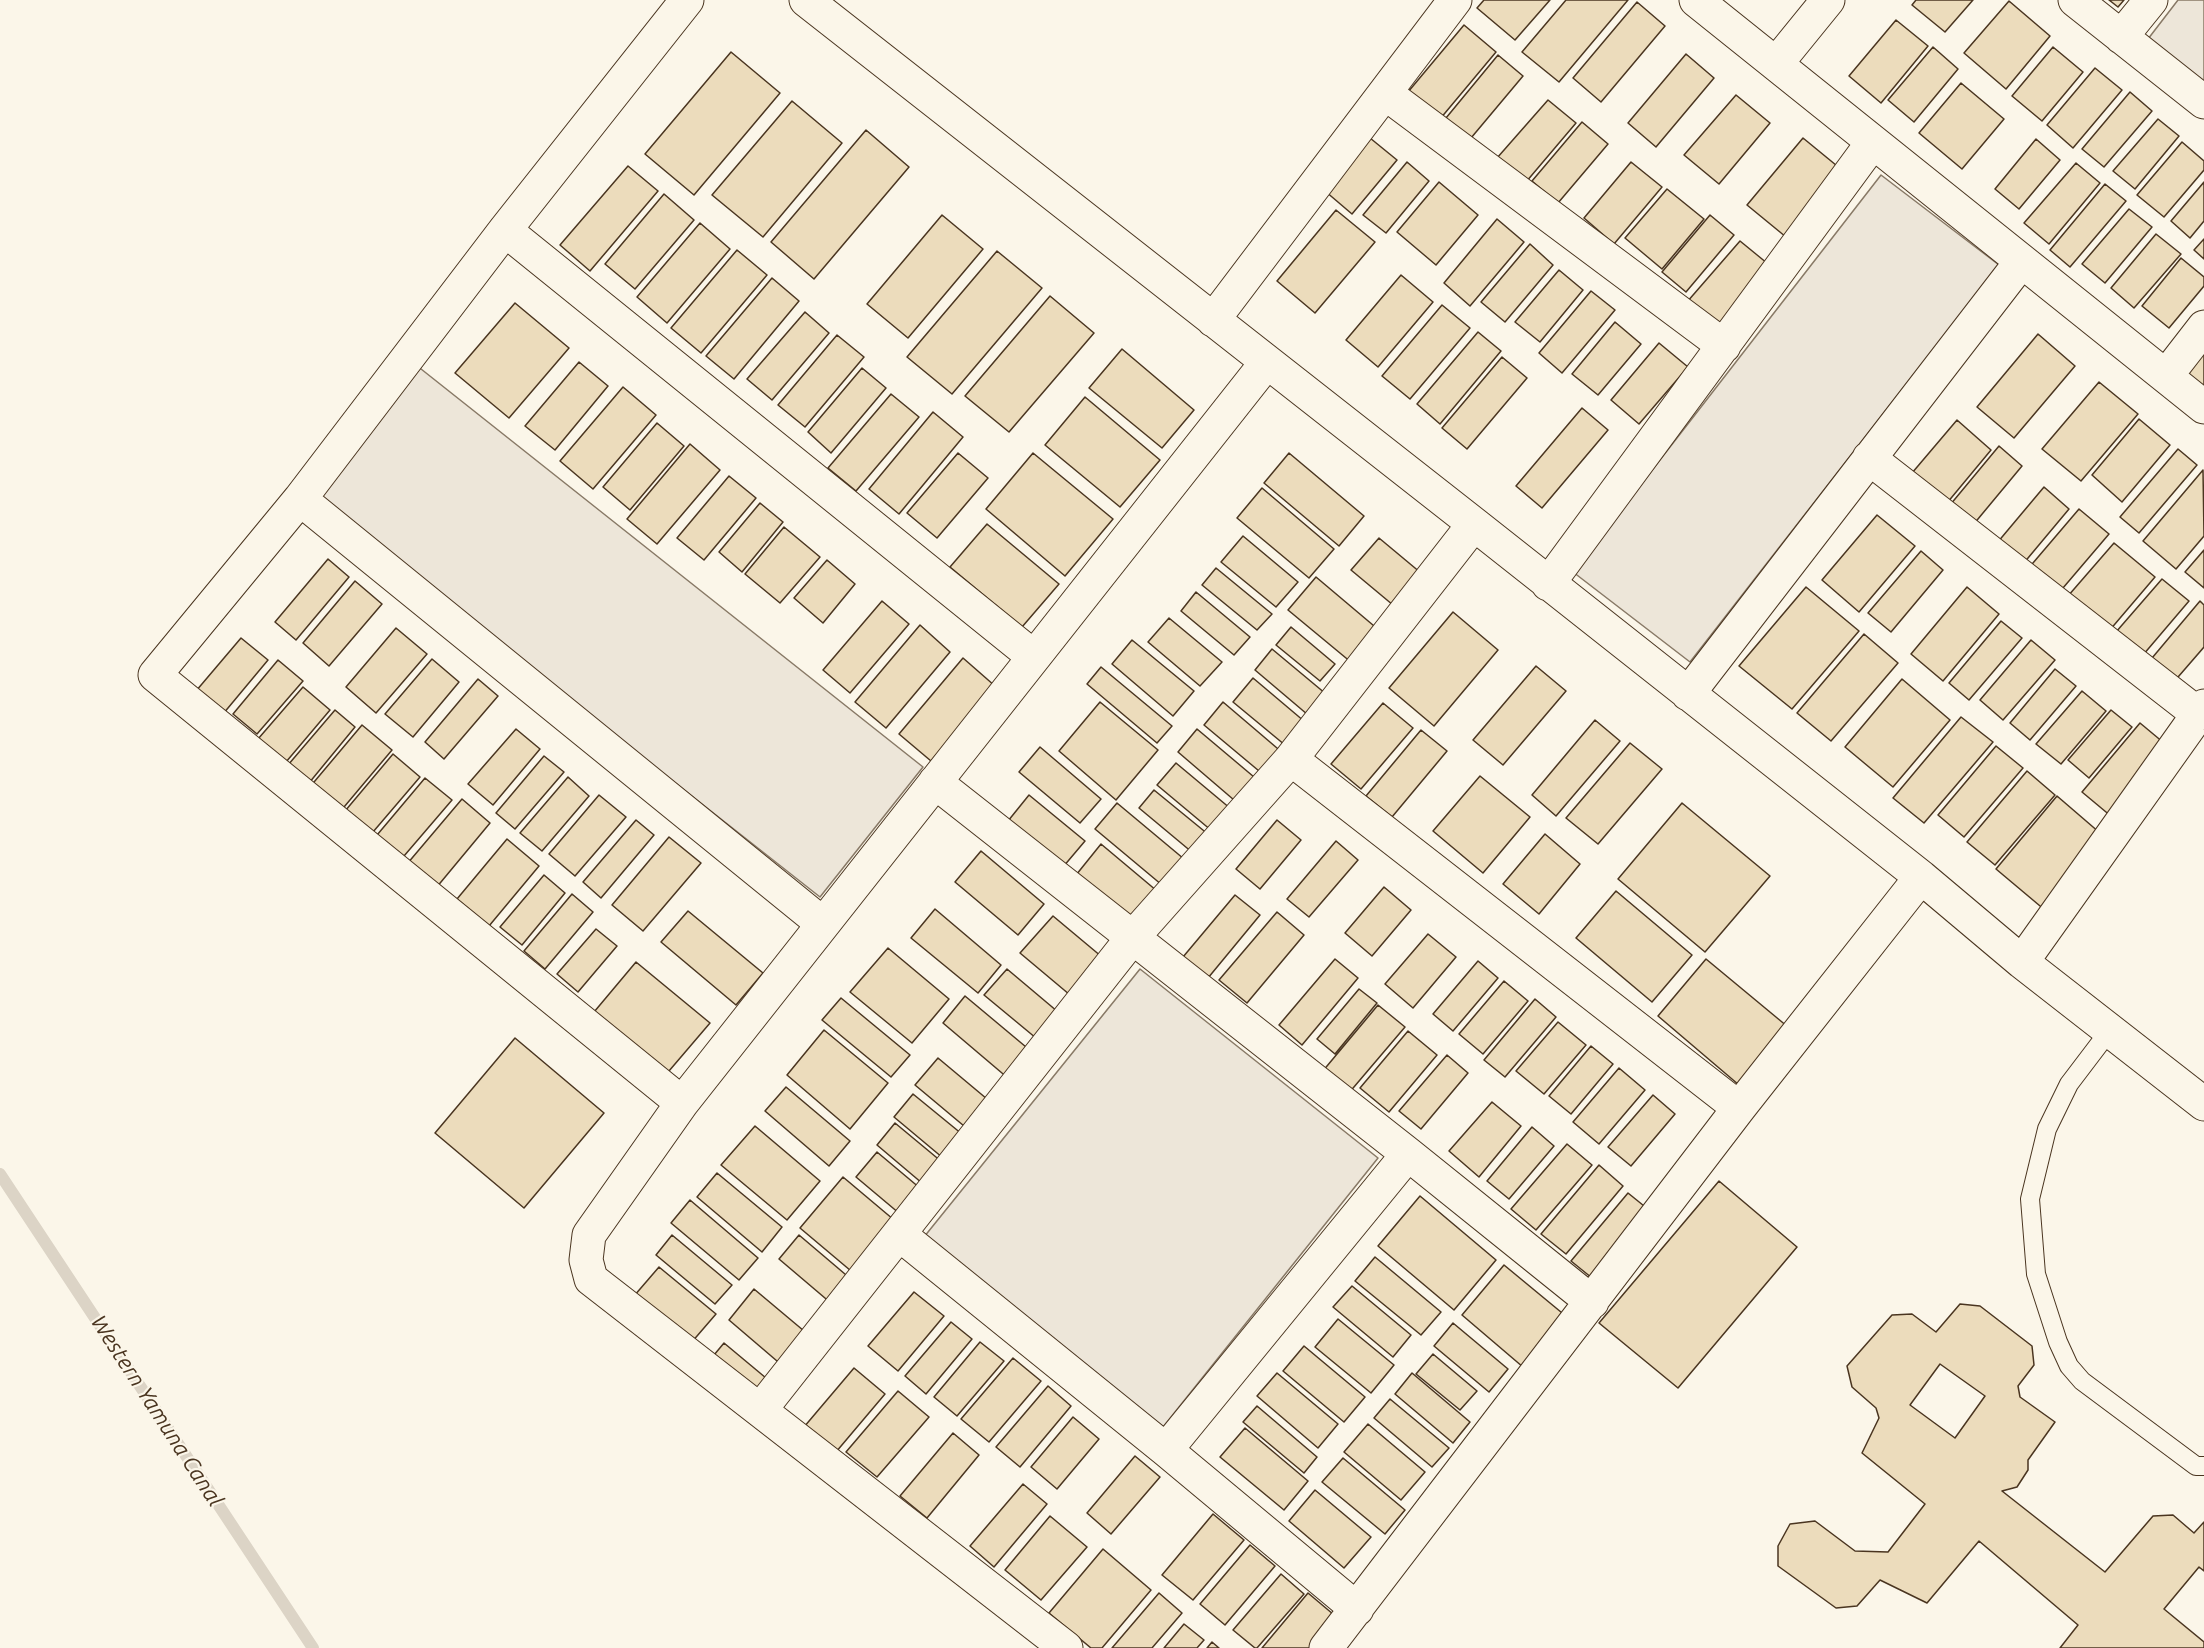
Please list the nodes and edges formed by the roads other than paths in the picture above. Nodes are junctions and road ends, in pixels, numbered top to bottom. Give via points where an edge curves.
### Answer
1 (687, 0) edge
2 (806, 0) edge
3 (1455, 0) edge
4 (1696, 0) edge
5 (1828, 0) edge
6 (2074, 0) edge
7 (2151, 0) edge
8 (2121, 37) junction
9 (1776, 64) junction
10 (1385, 93) junction
11 (2204, 102) edge
12 (1873, 142) junction
13 (505, 230) junction
14 (2021, 262) junction
15 (1213, 320) junction
16 (2204, 327) edge
17 (1724, 346) junction
18 (1267, 362) junction
19 (2166, 376) junction
20 (2204, 407) edge
21 (1869, 458) junction
22 (300, 499) junction
23 (1474, 524) junction
24 (1548, 584) junction
25 (1034, 657) junction
26 (1688, 694) junction
27 (2201, 710) edge
28 (1291, 759) junction
29 (935, 782) junction
30 (1921, 878) junction
31 (823, 924) junction
32 (1133, 937) junction
33 (2022, 962) junction
34 (2110, 1030) junction
35 (682, 1103) junction
36 (2204, 1104) edge
37 (1739, 1108) junction
38 (1408, 1154) junction
39 (899, 1234) junction
40 (1592, 1302) junction
41 (761, 1409) junction
42 (1166, 1450) junction
43 (2204, 1466) edge
44 (1357, 1609) junction
45 (1066, 1648) edge
46 (1326, 1648) edge

1 - 13 street
2 - 15 street
3 - 10 street
4 - 9 street
5 - 9 street
6 - 8 street
7 - 8 street
8 - 11 street
9 - 12 street
10 - 15 street
10 - 17 street
12 - 14 street
12 - 17 street
13 - 22 street
13 - 25 street
14 - 19 street
14 - 21 street
15 - 18 street
16 - 19 street
17 - 24 street
18 - 23 street
18 - 25 street
19 - 20 street
21 - 26 street
21 - 27 street
22 - 31 street
22 - 35 street via 155,675
23 - 24 street
23 - 28 street
24 - 26 street
25 - 29 street
26 - 30 street
27 - 33 street
28 - 32 street
28 - 37 street
29 - 31 street
29 - 32 street
30 - 33 street
30 - 37 street
31 - 35 street
32 - 38 street
32 - 39 street
33 - 34 street
34 - 36 street
34 - 43 lane via 2069,1084 2047,1129 2030,1199 2036,1275 2058,1342 2068,1365 2082,1381 2196,1466
35 - 41 street via 589,1235 586,1260 591,1279
37 - 40 street
38 - 40 street
38 - 42 street
39 - 41 street
39 - 42 street
40 - 44 street
41 - 45 street
42 - 44 street
44 - 46 street

